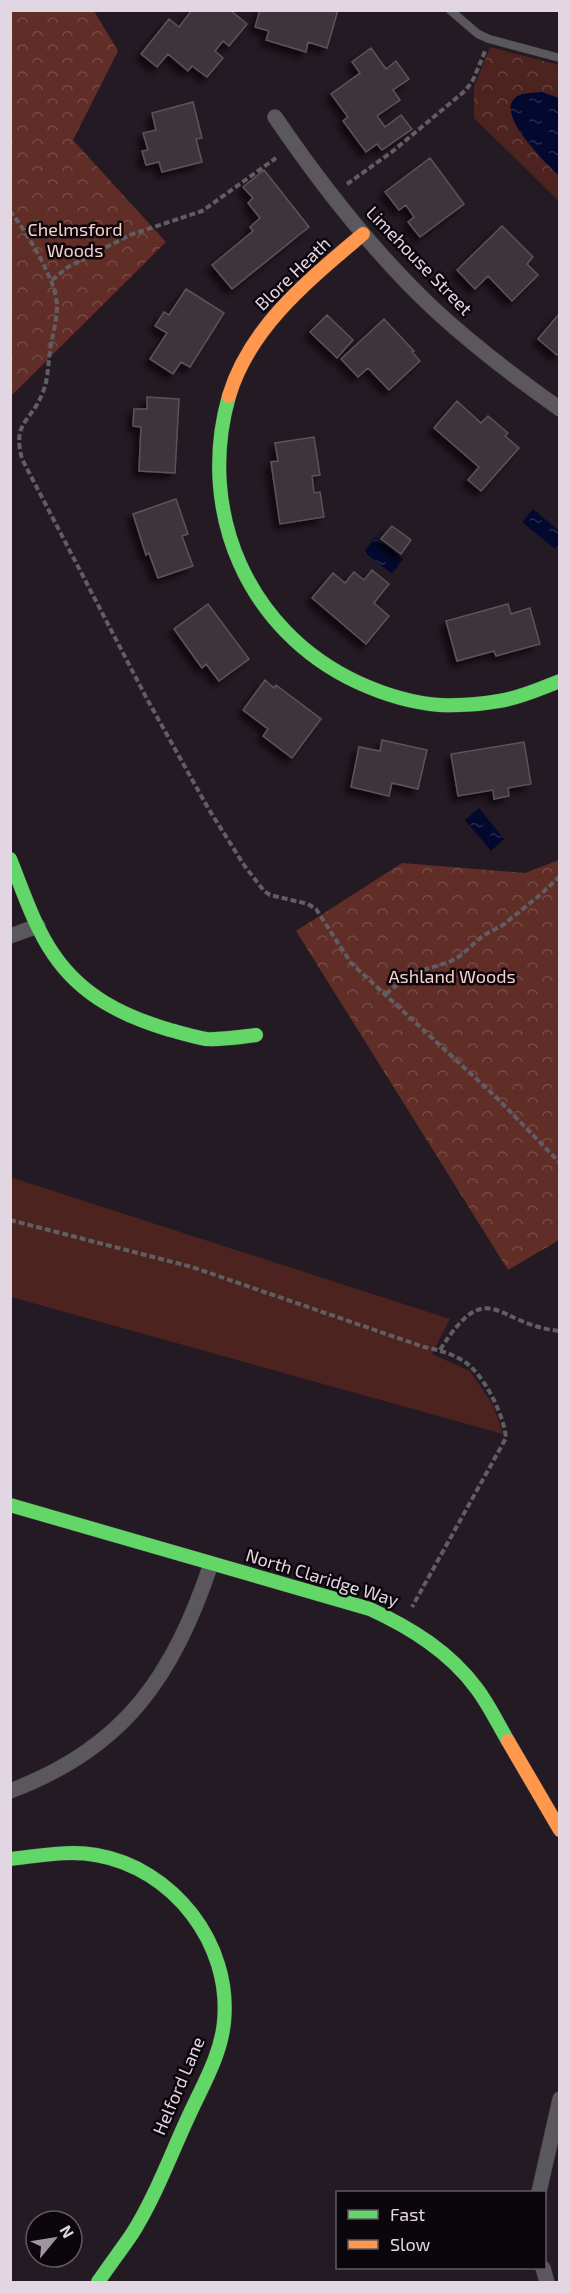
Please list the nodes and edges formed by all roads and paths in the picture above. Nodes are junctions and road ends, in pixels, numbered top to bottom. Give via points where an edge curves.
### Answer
1 (450, 10) edge
2 (489, 39) junction
3 (560, 58) edge
4 (275, 117) dead end
5 (276, 158) dead end
6 (347, 184) dead end
7 (10, 211) edge
8 (363, 234) junction
9 (52, 280) junction
10 (560, 409) edge
11 (560, 681) edge
12 (10, 859) edge
13 (560, 876) edge
14 (38, 926) junction
15 (10, 936) edge
16 (386, 994) junction
17 (256, 1035) dead end
18 (560, 1163) edge
19 (10, 1221) edge
20 (560, 1331) edge
21 (440, 1350) junction
22 (10, 1505) edge
23 (211, 1564) junction
24 (412, 1607) dead end
25 (10, 1791) edge
26 (560, 1830) edge
27 (10, 1859) edge
28 (560, 2099) edge
29 (538, 2191) edge
30 (98, 2283) edge

1 - 2 lane
2 - 3 lane
2 - 6 path via 466,90
4 - 8 street, Limehouse Street
5 - 9 path via 202,211 130,235 68,267
7 - 9 path
8 - 10 street, Limehouse Street via 435,310
8 - 11 street, Blore Heath via 280,307 246,354 233,384 220,438 219,481 222,514 238,564 268,612 297,645 322,665 364,688 408,701 472,706 516,697
9 - 16 path via 57,305 46,382 19,435 22,459 147,699 244,865 270,895 316,909 351,963
12 - 14 street
13 - 16 path via 460,956 410,974
14 - 15 street
14 - 17 street via 62,967 95,998 119,1013 208,1039
16 - 18 path
19 - 21 path via 192,1267
20 - 21 path via 537,1327 483,1307 458,1324
21 - 24 path via 471,1367 478,1376 504,1420 506,1438
22 - 23 street, North Claridge Way
23 - 25 street via 180,1644 141,1703 87,1751 48,1775
23 - 26 street, North Claridge Way via 370,1610 431,1641 479,1691
27 - 30 street, Helford Lane via 65,1854 98,1856 129,1864 177,1896 198,1920 220,1974 224,2019 212,2065 142,2215
28 - 29 street

